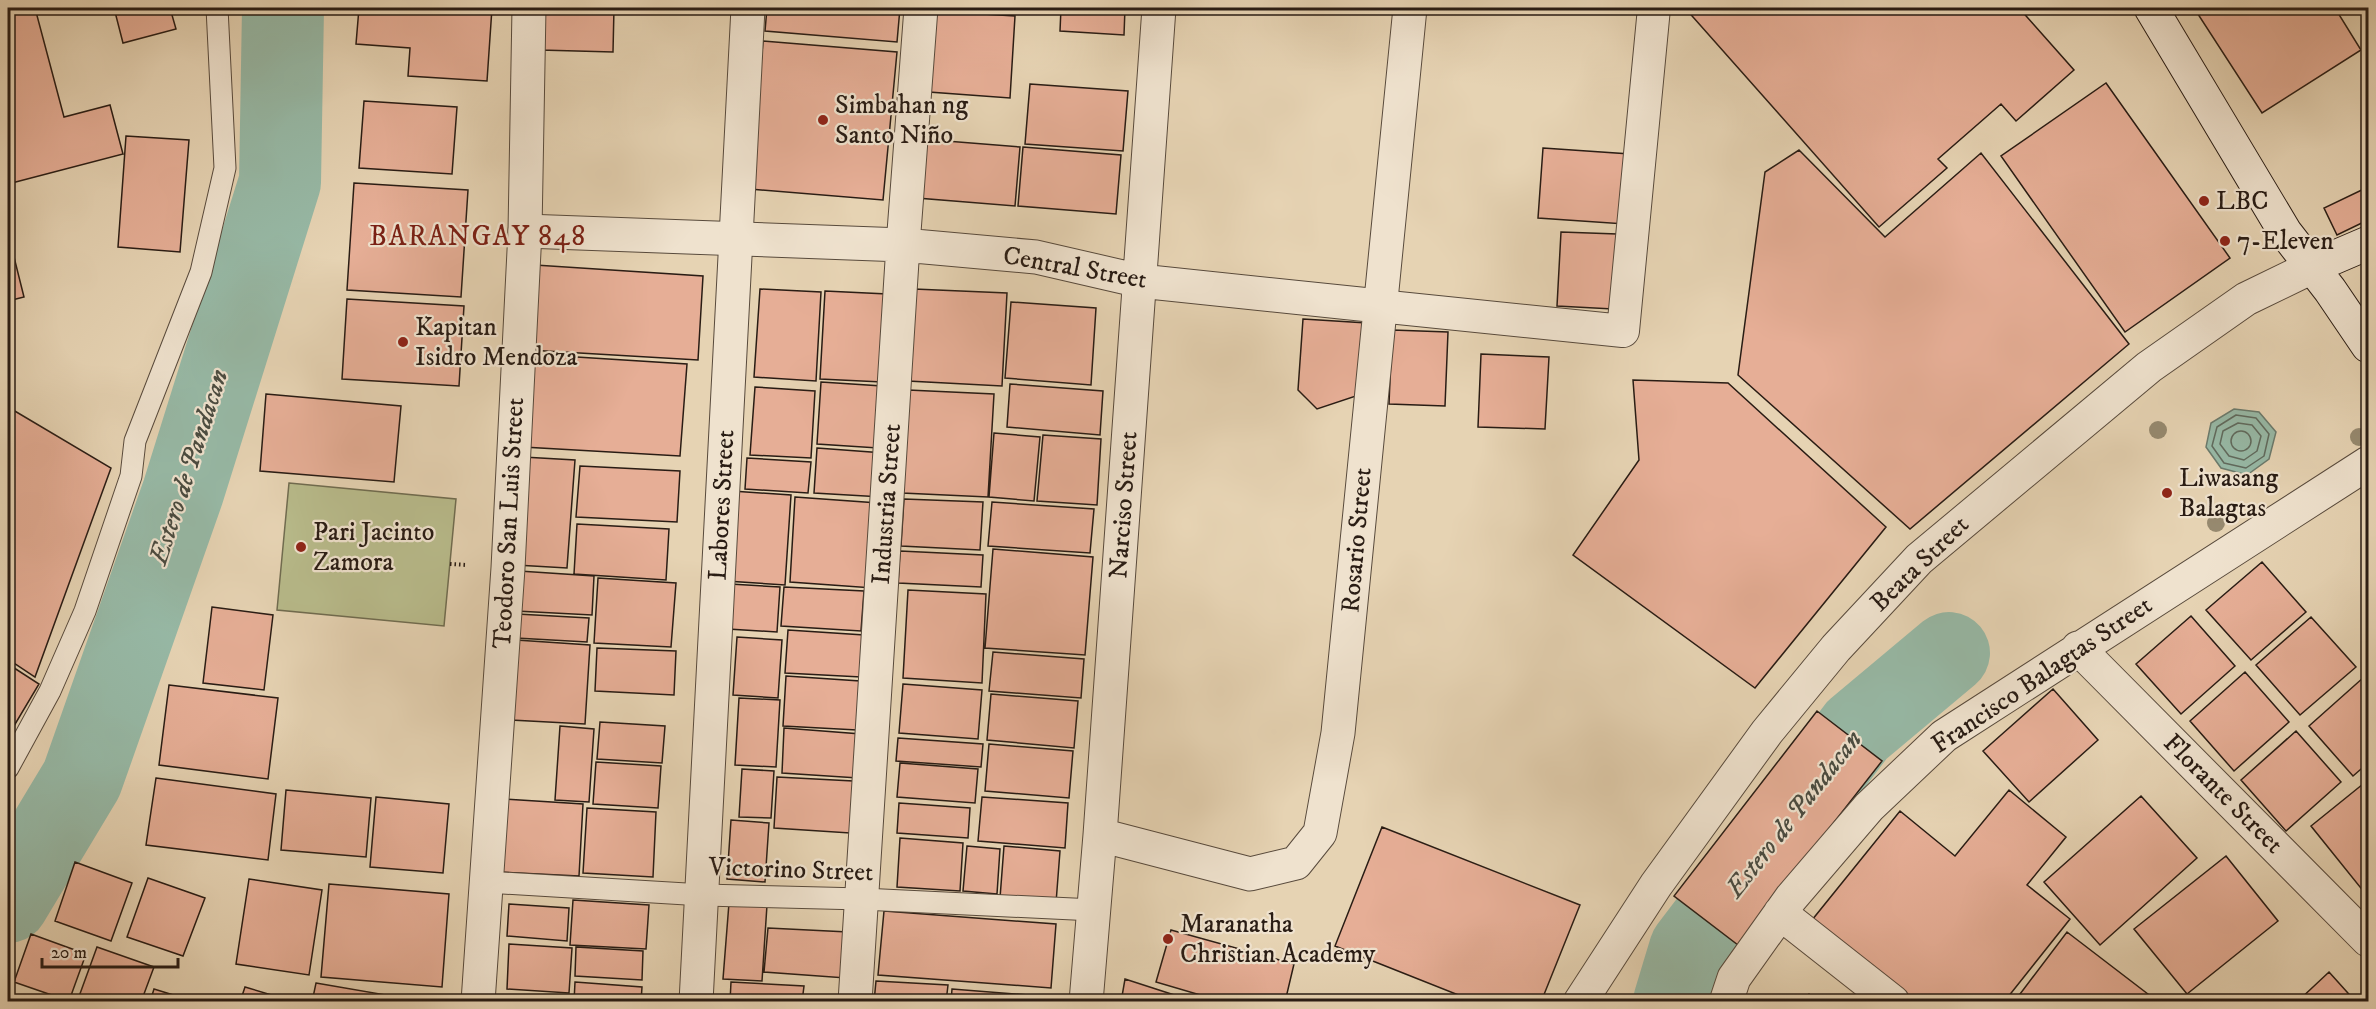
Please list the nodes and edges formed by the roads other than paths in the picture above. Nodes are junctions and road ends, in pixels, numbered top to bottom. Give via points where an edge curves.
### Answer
1 (217, 8) edge
2 (530, 8) edge
3 (748, 8) edge
4 (921, 8) edge
5 (1159, 8) edge
6 (1410, 8) edge
7 (1654, 8) edge
8 (2151, 8) edge
9 (525, 231) junction
10 (735, 240) junction
11 (2368, 243) edge
12 (903, 245) junction
13 (2321, 278) junction
14 (1140, 281) junction
15 (1379, 306) junction
16 (2368, 346) edge
17 (2368, 463) edge
18 (2078, 648) junction
19 (8, 768) edge
20 (1100, 835) junction
21 (486, 882) junction
22 (703, 895) junction
23 (862, 899) junction
24 (1094, 910) junction
25 (1780, 913) junction
26 (2368, 940) edge
27 (478, 1002) edge
28 (696, 1002) edge
29 (855, 1002) edge
30 (1086, 1002) edge
31 (1580, 1002) edge
32 (1726, 1002) edge
33 (1893, 1002) edge

1 - 19 lane via 225,168 201,272 135,441 133,468 85,611 50,691
2 - 9 street, Teodoro San Luis Street
3 - 10 street, Labores Street
4 - 12 street, Industria Street
5 - 14 street, Narciso Street
6 - 15 street, Rosario Street
7 - 15 street, Central Street via 1623,331
8 - 13 street via 2285,232
9 - 10 street, Central Street
9 - 21 street, Teodoro San Luis Street via 508,568
10 - 12 street, Central Street
10 - 22 street, Labores Street
11 - 13 street, Beata Street
12 - 14 street, Central Street via 1036,257
12 - 23 street, Industria Street
13 - 16 street
13 - 31 street, Beata Street via 2246,299 2149,367 1919,559 1836,648 1767,732 1656,885
14 - 15 street, Central Street
14 - 20 street, Narciso Street
15 - 20 street, Rosario Street via 1338,733 1320,834 1296,863 1251,874
17 - 18 street, Francisco Balagtas Street
18 - 25 street, Francisco Balagtas Street via 1944,736 1869,807
18 - 26 street, Florante Street
20 - 24 street, Narciso Street
21 - 22 lane, Victorino Street
21 - 27 street, Teodoro San Luis Street
22 - 23 lane, Victorino Street
22 - 28 street, Labores Street
23 - 24 lane, Victorino Street
23 - 29 street, Industria Street
24 - 30 street, Narciso Street
25 - 32 street, Francisco Balagtas Street via 1734,978
25 - 33 street

